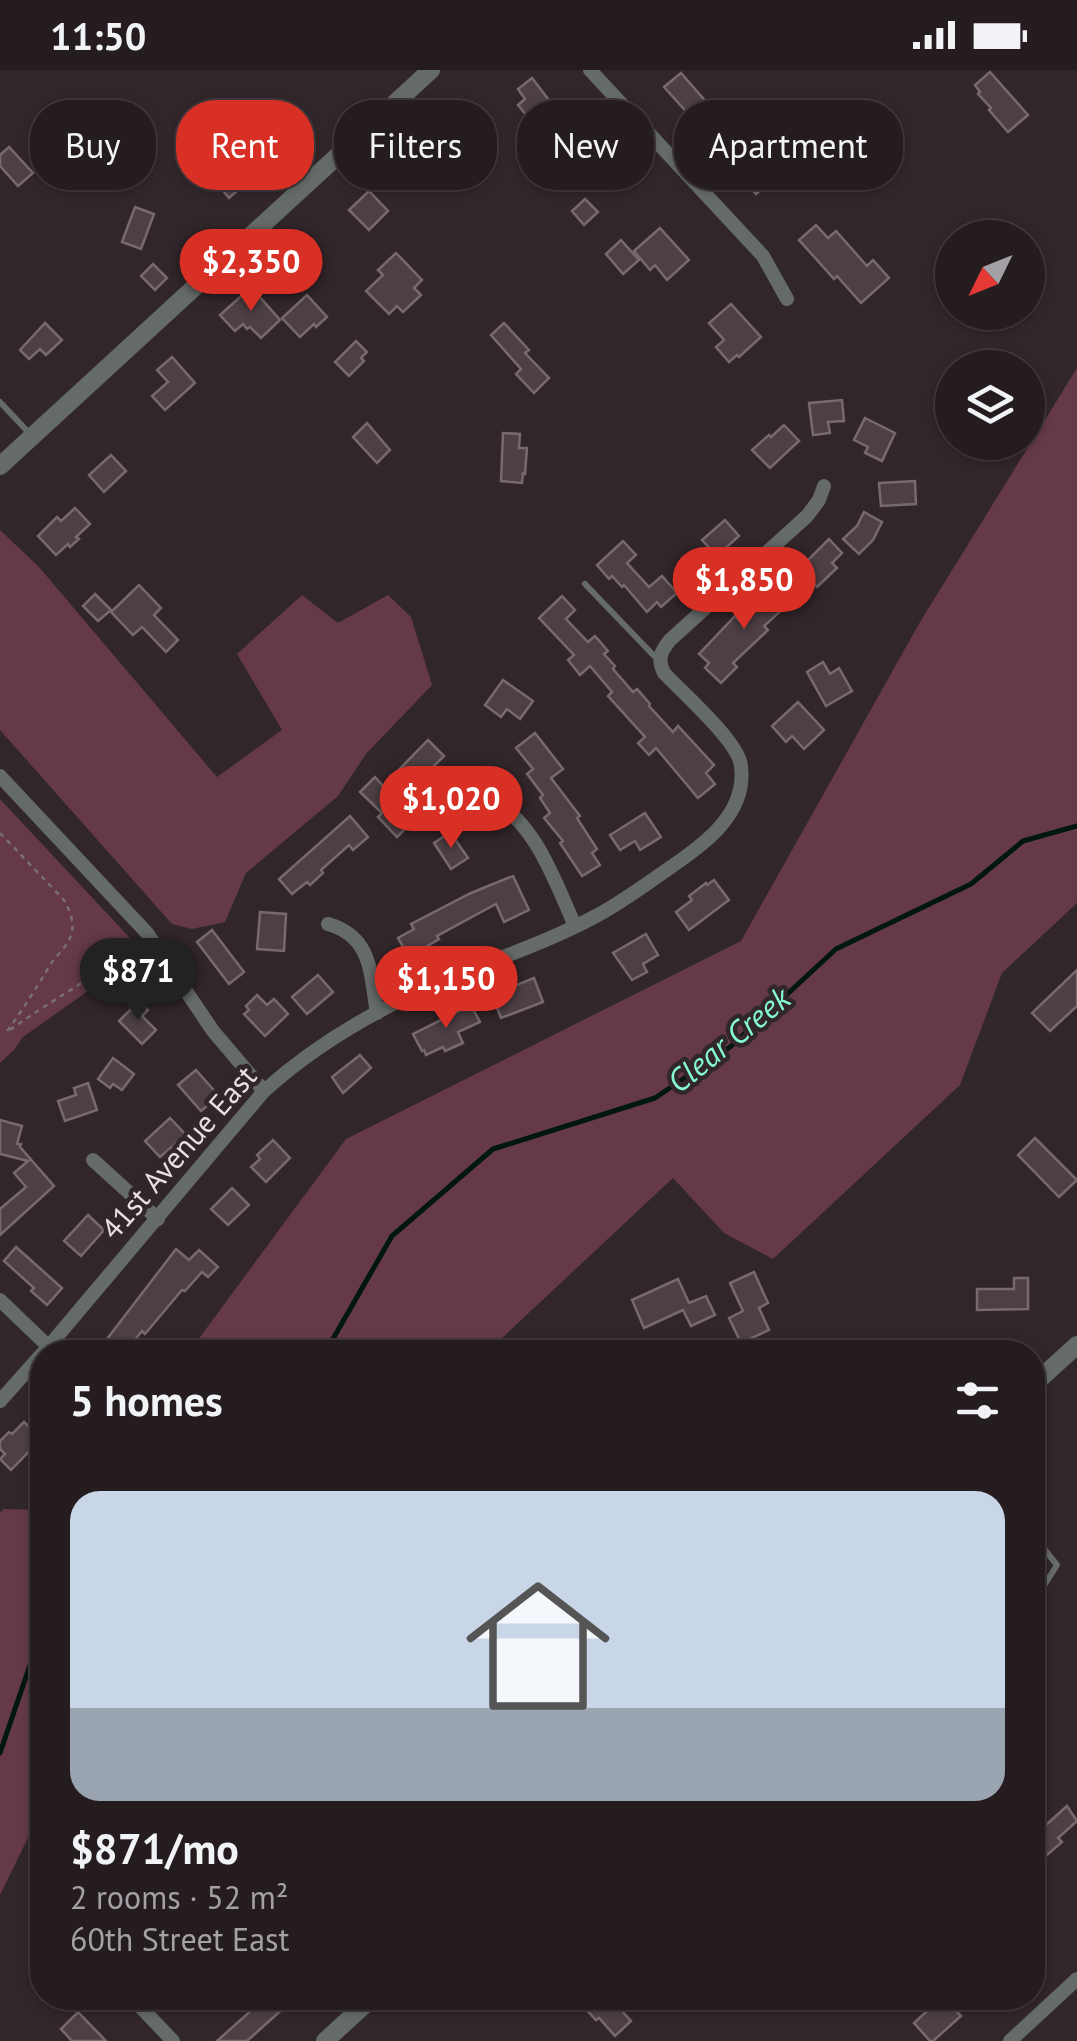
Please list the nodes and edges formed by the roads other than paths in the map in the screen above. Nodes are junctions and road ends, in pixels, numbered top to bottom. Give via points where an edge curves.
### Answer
1 (431, 70) edge
2 (590, 70) edge
3 (786, 299) dead end
4 (0, 402) edge
5 (32, 437) junction
6 (0, 466) edge
7 (824, 486) dead end
8 (585, 584) dead end
9 (659, 660) junction
10 (0, 776) edge
11 (483, 795) dead end
12 (328, 924) dead end
13 (575, 926) junction
14 (377, 1013) junction
15 (264, 1091) junction
16 (94, 1160) dead end
17 (158, 1219) junction
18 (0, 1300) edge
19 (35, 1340) edge
20 (54, 1340) edge
21 (1077, 1344) edge
22 (30, 1368) edge
23 (1045, 1374) edge
24 (0, 1401) edge
25 (1045, 1549) edge
26 (1045, 1584) edge
27 (1077, 1979) edge
28 (1045, 2009) edge
29 (143, 2010) edge
30 (359, 2010) edge
31 (1044, 2010) edge
32 (173, 2041) edge
33 (325, 2041) edge
34 (1010, 2041) edge

1 - 5 street
2 - 3 street via 763,256
4 - 5 lane
5 - 6 street
7 - 9 street via 807,516 670,640
8 - 9 lane
9 - 13 street, 41st Avenue East via 735,748 742,766 739,796 730,816 703,843
10 - 15 street via 147,932 213,1031
11 - 13 street via 530,836
12 - 14 street via 361,944
13 - 14 street, 41st Avenue East
14 - 15 street, 41st Avenue East
15 - 17 street, 41st Avenue East
16 - 17 street
17 - 20 street, 41st Avenue East
18 - 19 street
21 - 23 street
22 - 24 street, 41st Avenue East
25 - 26 lane via 1058,1564
27 - 28 street
29 - 32 street
30 - 33 street
31 - 34 street

